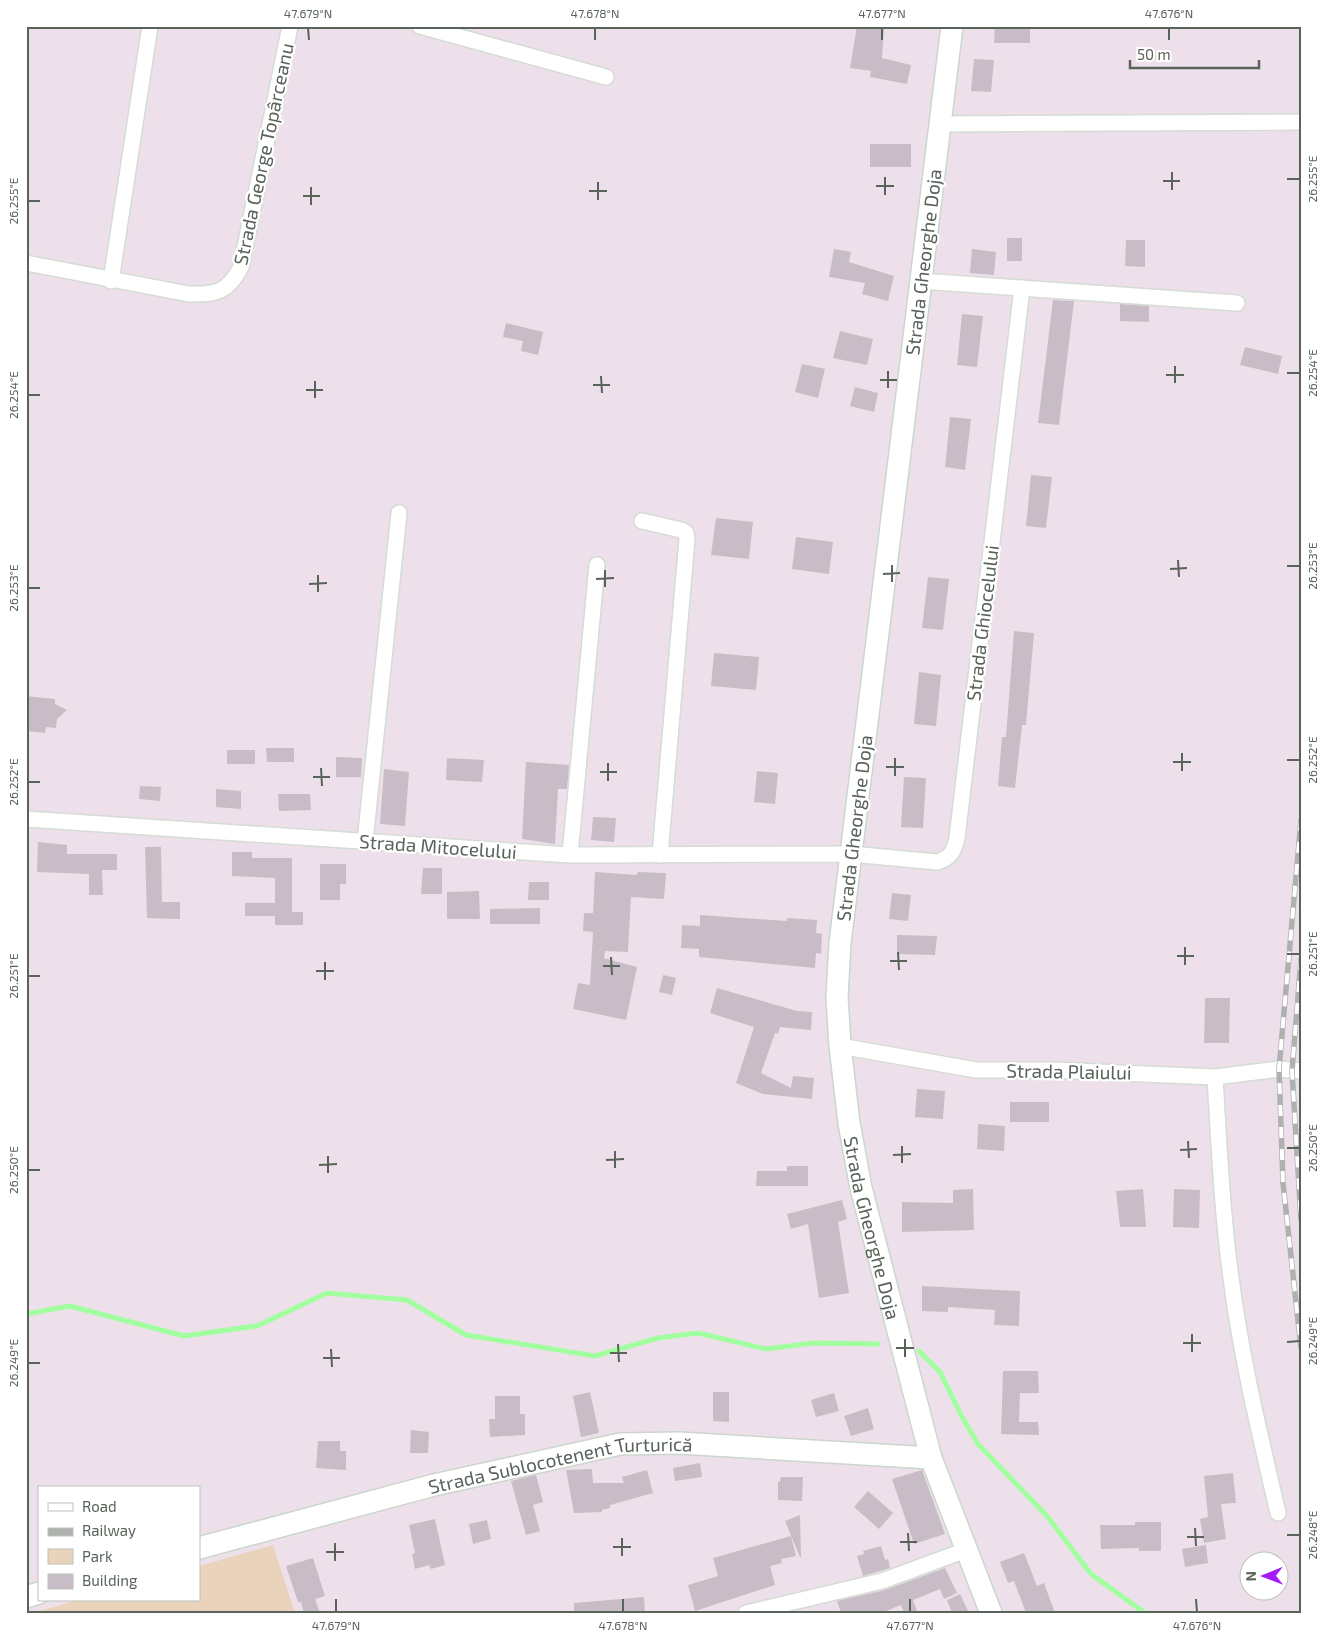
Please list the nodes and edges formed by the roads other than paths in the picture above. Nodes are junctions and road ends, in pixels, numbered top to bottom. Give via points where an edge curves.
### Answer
1 (150, 26) edge
2 (290, 26) edge
3 (420, 26) edge
4 (952, 26) edge
5 (606, 77) dead end
6 (1298, 122) dead end
7 (940, 124) junction
8 (26, 263) edge
9 (111, 281) junction
10 (920, 281) junction
11 (1022, 288) junction
12 (1237, 303) dead end
13 (399, 513) dead end
14 (642, 521) dead end
15 (597, 565) dead end
16 (26, 819) edge
17 (365, 842) junction
18 (851, 854) junction
19 (570, 855) junction
20 (660, 856) junction
21 (840, 1046) junction
22 (1301, 1071) edge
23 (1215, 1077) junction
24 (931, 1458) junction
25 (1278, 1513) dead end
26 (200, 1548) edge
27 (966, 1550) junction
28 (38, 1593) edge
29 (26, 1597) edge
30 (746, 1613) edge
31 (991, 1613) edge

1 - 9 street
2 - 9 street, Strada George Topârceanu via 241,267 232,283 208,294 189,294
3 - 5 street
4 - 7 main road, Strada Gheorghe Doja
6 - 7 street
7 - 10 main road, Strada Gheorghe Doja
8 - 9 street
10 - 11 street
10 - 18 main road, Strada Gheorghe Doja
11 - 12 street
11 - 18 street, Strada Ghiocelului via 955,847 952,855 937,862
13 - 17 street
14 - 20 street via 681,530 687,539
15 - 19 street
16 - 17 street, Strada Mitocelului
17 - 19 street, Strada Mitocelului
18 - 20 street, Strada Mitocelului
18 - 21 main road, Strada Gheorghe Doja via 838,988
19 - 20 street, Strada Mitocelului
21 - 23 street, Strada Plaiului via 976,1070
21 - 24 main road, Strada Gheorghe Doja via 861,1188
22 - 23 street, Strada Plaiului via 1279,1069
23 - 25 street via 1231,1278 1257,1424
24 - 26 main road, Strada Sublocotenent Turturică via 679,1443 620,1444 434,1485
24 - 27 main road, Strada Gheorghe Doja
27 - 30 street via 882,1582
27 - 31 main road, Strada Gheorghe Doja
28 - 29 main road

